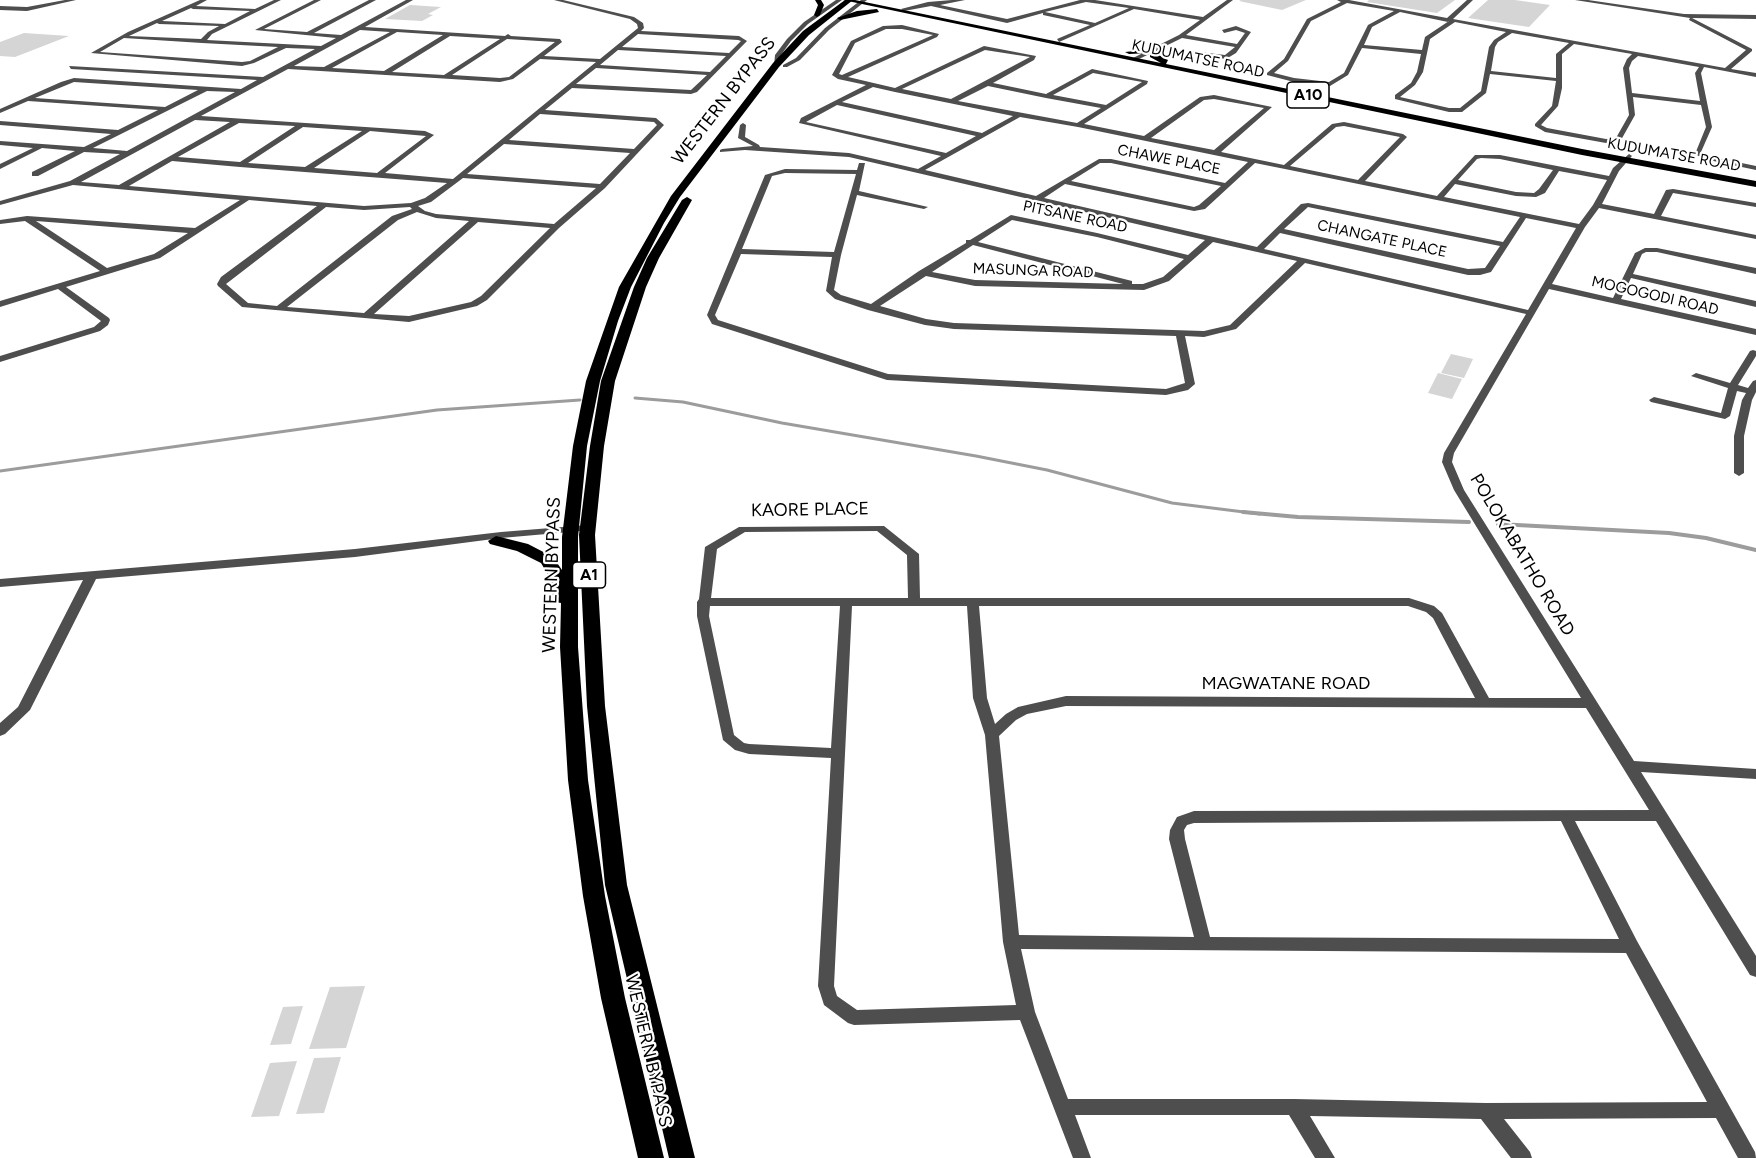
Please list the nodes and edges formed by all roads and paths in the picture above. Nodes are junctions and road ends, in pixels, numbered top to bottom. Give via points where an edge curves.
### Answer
1 (73, 0) edge
2 (204, 0) edge
3 (278, 0) edge
4 (318, 0) edge
5 (373, 0) edge
6 (410, 0) edge
7 (557, 0) edge
8 (818, 0) edge
9 (839, 0) edge
10 (847, 0) edge
11 (884, 0) edge
12 (962, 0) edge
13 (1085, 0) edge
14 (1116, 0) edge
15 (1230, 0) edge
16 (1470, 0) edge
17 (1578, 0) edge
18 (861, 1) edge
19 (1343, 1) edge
20 (928, 4) junction
21 (1108, 5) junction
22 (189, 7) junction
23 (0, 8) edge
24 (826, 9) junction
25 (1134, 9) junction
26 (257, 10) junction
27 (902, 10) junction
28 (851, 11) junction
29 (1399, 11) junction
30 (1041, 13) junction
31 (817, 15) junction
32 (1684, 16) junction
33 (1756, 17) edge
34 (840, 18) junction
35 (1205, 19) junction
36 (1451, 20) junction
37 (155, 22) junction
38 (1094, 24) junction
39 (224, 25) junction
40 (360, 28) junction
41 (398, 30) junction
42 (1224, 31) dead end
43 (1511, 31) junction
44 (638, 32) junction
45 (450, 33) junction
46 (307, 34) junction
47 (508, 36) junction
48 (1181, 36) junction
49 (343, 37) junction
50 (125, 38) junction
51 (1059, 40) junction
52 (200, 41) junction
53 (801, 41) junction
54 (1573, 42) junction
55 (188, 46) dead end
56 (285, 46) junction
57 (1238, 46) junction
58 (1361, 46) junction
59 (322, 48) junction
60 (618, 48) junction
61 (180, 50) dead end
62 (1110, 51) junction
63 (1154, 51) junction
64 (1424, 52) junction
65 (1190, 53) dead end
66 (1638, 53) junction
67 (732, 55) junction
68 (540, 57) junction
69 (1138, 58) junction
70 (162, 59) junction
71 (602, 61) junction
72 (1165, 62) junction
73 (1703, 65) junction
74 (596, 66) junction
75 (780, 66) junction
76 (71, 67) dead end
77 (288, 67) junction
78 (92, 68) junction
79 (325, 69) junction
80 (1727, 69) junction
81 (1488, 72) junction
82 (385, 73) junction
83 (713, 74) junction
84 (1756, 75) edge
85 (445, 77) junction
86 (838, 77) junction
87 (265, 79) junction
88 (1559, 80) junction
89 (63, 83) junction
90 (987, 84) junction
91 (872, 85) junction
92 (572, 86) junction
93 (206, 88) junction
94 (895, 90) junction
95 (244, 91) junction
96 (1629, 95) junction
97 (1046, 96) junction
98 (26, 99) junction
99 (952, 101) junction
100 (1703, 103) junction
101 (837, 104) junction
102 (1106, 107) junction
103 (167, 109) junction
104 (0, 111) edge
105 (540, 112) junction
106 (1019, 115) junction
107 (195, 117) junction
108 (238, 120) junction
109 (0, 123) edge
110 (303, 124) junction
111 (743, 125) junction
112 (1078, 125) junction
113 (369, 129) junction
114 (119, 132) junction
115 (981, 135) junction
116 (1145, 139) junction
117 (503, 142) junction
118 (0, 143) edge
119 (40, 146) junction
120 (84, 149) junction
121 (634, 151) junction
122 (722, 151) junction
123 (791, 151) junction
124 (1582, 152) junction
125 (129, 153) junction
126 (1215, 153) junction
127 (946, 155) junction
128 (864, 158) junction
129 (1627, 158) junction
130 (172, 159) junction
131 (1253, 161) junction
132 (240, 165) junction
133 (0, 167) edge
134 (1285, 167) junction
135 (1670, 168) junction
136 (1756, 168) edge
137 (1557, 169) junction
138 (306, 170) junction
139 (1616, 170) junction
140 (919, 171) junction
141 (860, 172) junction
142 (35, 174) dead end
143 (378, 175) junction
144 (459, 178) junction
145 (1756, 178) edge
146 (1611, 179) junction
147 (1064, 182) junction
148 (1360, 182) junction
149 (1455, 182) junction
150 (73, 183) junction
151 (1756, 184) edge
152 (1226, 185) junction
153 (602, 186) junction
154 (118, 188) junction
155 (855, 192) junction
156 (1038, 198) junction
157 (1439, 198) junction
158 (246, 199) junction
159 (0, 203) edge
160 (324, 205) junction
161 (1597, 205) junction
162 (1756, 205) edge
163 (415, 207) junction
164 (924, 207) dead end
165 (1524, 216) junction
166 (1657, 217) junction
167 (27, 218) junction
168 (475, 220) junction
169 (81, 221) junction
170 (0, 222) edge
171 (556, 226) junction
172 (1581, 227) junction
173 (1278, 230) junction
174 (47, 231) junction
175 (197, 231) junction
176 (1756, 237) edge
177 (1212, 238) junction
178 (969, 242) junction
179 (1505, 245) junction
180 (1259, 249) junction
181 (737, 251) junction
182 (837, 255) junction
183 (1190, 258) junction
184 (1303, 260) junction
185 (1756, 271) edge
186 (107, 272) junction
187 (922, 273) junction
188 (1627, 275) junction
189 (1144, 286) junction
190 (1549, 286) junction
191 (61, 287) junction
192 (2, 301) edge
193 (1616, 301) junction
194 (1756, 304) edge
195 (871, 308) junction
196 (279, 309) junction
197 (1532, 313) junction
198 (366, 316) junction
199 (1756, 332) edge
200 (1180, 335) junction
201 (1753, 353) dead end
202 (0, 359) edge
203 (1696, 376) dead end
204 (1733, 386) junction
205 (1753, 394) edge
206 (1654, 400) dead end
207 (1738, 473) dead end
208 (579, 532) junction
209 (467, 541) junction
210 (496, 541) junction
211 (91, 576) junction
212 (0, 583) edge
213 (846, 601) junction
214 (703, 602) junction
215 (914, 602) junction
216 (973, 603) junction
217 (569, 647) junction
218 (1484, 702) junction
219 (1590, 703) junction
220 (0, 731) edge
221 (992, 735) junction
222 (839, 753) junction
223 (1630, 766) junction
224 (1756, 774) edge
225 (1565, 815) junction
226 (1659, 815) junction
227 (1011, 942) junction
228 (1204, 944) junction
229 (1631, 946) junction
230 (1756, 970) edge
231 (1026, 1012) junction
232 (1061, 1107) junction
233 (1294, 1107) junction
234 (1720, 1110) junction
235 (1486, 1111) junction
236 (651, 1158) edge
237 (682, 1158) edge
238 (1082, 1158) edge
239 (1326, 1158) edge
240 (1523, 1158) edge
241 (1748, 1158) edge

1 - 23 street via 27,9
2 - 22 street
3 - 26 street
4 - 46 street via 258,29
5 - 46 street
6 - 40 street
7 - 44 street via 632,18 642,25
8 - 31 main road via 821,4
9 - 24 street
10 - 18 main road, KUDUMATSE ROAD / A10
10 - 53 highway, WESTERN BYPASS / A1
11 - 27 main road
12 - 20 street
13 - 21 street
13 - 30 street
14 - 21 street
15 - 35 street
16 - 36 street
17 - 32 street
18 - 27 main road, KUDUMATSE ROAD / A10
18 - 28 street
18 - 53 highway, WESTERN BYPASS / A1
19 - 29 street
19 - 58 street via 1309,20 1286,60 1269,74 1330,84 1346,74
20 - 27 street
20 - 30 street via 1007,21
21 - 25 street
22 - 26 street
22 - 37 street
24 - 28 street via 844,6
24 - 31 street
25 - 35 street
25 - 38 street
26 - 39 street
27 - 34 main road via 868,11
27 - 51 main road, KUDUMATSE ROAD / A10
27 - 69 main road, KUDUMATSE ROAD / A10
28 - 34 street
29 - 36 street
29 - 58 street via 1370,26
30 - 38 street
31 - 75 street via 778,55
32 - 33 street
32 - 80 street via 1750,50
34 - 75 street via 798,59
35 - 48 street
36 - 43 street
36 - 64 street via 1427,38
37 - 39 street
37 - 50 street
38 - 51 street
39 - 52 street
40 - 41 street
40 - 49 street
41 - 45 street
41 - 79 street
42 - 57 street via 1247,30
43 - 54 street
43 - 81 street via 1492,47
44 - 60 street
44 - 67 street via 744,40
45 - 47 street
45 - 82 street
46 - 49 street
47 - 68 street via 559,40
47 - 85 street
48 - 57 street
48 - 63 street
49 - 59 street
50 - 52 street
50 - 70 street via 94,53
51 - 62 main road, KUDUMATSE ROAD / A10
52 - 55 street
52 - 56 street
53 - 75 highway, WESTERN BYPASS / A1
54 - 66 street
54 - 88 street via 1559,54
56 - 59 street
56 - 70 street via 242,64
57 - 65 street via 1226,57
58 - 64 street
59 - 77 street
60 - 67 street
60 - 71 street
61 - 70 street
62 - 63 main road
62 - 69 main road, KUDUMATSE ROAD / A10
63 - 69 street
63 - 72 main road via 1153,55
64 - 81 street via 1420,72 1398,98 1462,110 1484,92
66 - 73 street
66 - 96 street via 1626,68
67 - 83 street
68 - 71 street
68 - 85 street via 505,80
69 - 72 main road, KUDUMATSE ROAD / A10
69 - 124 main road, KUDUMATSE ROAD / A10
71 - 74 street
72 - 129 main road, KUDUMATSE ROAD / A10
73 - 80 street
73 - 100 street via 1698,73
74 - 83 street
74 - 92 street
75 - 111 highway, WESTERN BYPASS / A1
75 - 208 highway, WESTERN BYPASS / A1 via 676,196 625,287 593,381 580,446
76 - 78 street
77 - 79 street
77 - 87 street
78 - 87 street
78 - 89 street
79 - 82 street
80 - 84 street
81 - 88 street
82 - 85 street
83 - 92 street via 695,91 686,93
86 - 86 street via 835,71 854,42 885,27 937,35
86 - 91 street
87 - 95 street
88 - 96 street via 1555,106 1537,125 1545,130 1618,140 1632,115
89 - 93 street via 81,80
89 - 98 street
90 - 94 street via 1033,56 984,48
90 - 97 street
90 - 99 street
91 - 94 street
91 - 101 street
92 - 105 street
93 - 95 street
93 - 103 street
94 - 99 street
95 - 107 street
96 - 100 street
97 - 102 street
97 - 102 street via 1092,71 1144,80 1145,83
98 - 103 street
98 - 104 street
99 - 106 street
100 - 136 street via 1709,127 1697,153
101 - 115 street
101 - 127 street via 803,119 802,123
102 - 112 street
103 - 114 street
105 - 117 street
105 - 121 street via 659,122 661,125
106 - 112 street
106 - 115 street
107 - 108 street
107 - 125 street
108 - 110 street
108 - 130 street
109 - 114 street
110 - 113 street
110 - 132 street
111 - 122 highway, WESTERN BYPASS / A1
111 - 123 street via 744,141
112 - 116 street
113 - 138 street
113 - 143 street via 431,135
114 - 120 street
115 - 127 street
116 - 126 street
116 - 126 street via 1207,97 1269,106
117 - 121 street
117 - 144 street
118 - 119 street
119 - 120 street
119 - 133 street
120 - 125 street
120 - 142 street
121 - 153 street
122 - 123 street
122 - 208 highway, WESTERN BYPASS / A1 via 672,224 627,321 608,381
123 - 128 street
124 - 129 main road, KUDUMATSE ROAD / A10
124 - 139 main road via 1606,161
125 - 150 street
126 - 131 street
127 - 140 street
128 - 140 street
128 - 141 street
129 - 135 main road, KUDUMATSE ROAD / A10
129 - 139 street, POLOKABATHO ROAD
129 - 145 main road, KUDUMATSE ROAD / A10
130 - 132 street
130 - 154 street
131 - 134 street
131 - 152 street, CHAWE PLACE
132 - 138 street
134 - 148 street
134 - 148 street via 1334,125 1403,136
135 - 139 main road via 1638,166
135 - 151 main road, KUDUMATSE ROAD / A10
137 - 146 street
137 - 149 street via 1475,157
137 - 149 street via 1536,195
138 - 143 street
139 - 146 street, POLOKABATHO ROAD
140 - 156 street
141 - 155 street
141 - 181 street via 785,171 769,175
143 - 144 street
144 - 153 street
144 - 163 street
146 - 161 street, POLOKABATHO ROAD
147 - 152 street, CHAWE PLACE via 1094,162 1104,161
147 - 152 street via 1194,209 1202,207
147 - 156 street, CHAWE PLACE
148 - 157 street
149 - 157 street
150 - 154 street
150 - 159 street
153 - 171 street
154 - 158 street
155 - 164 street
155 - 182 street
156 - 177 street
157 - 165 street
158 - 160 street
158 - 175 street
160 - 163 street
160 - 196 street via 221,282 245,304
161 - 166 street
161 - 172 street, POLOKABATHO ROAD
162 - 166 street via 1673,191
163 - 168 street via 436,216
163 - 196 street via 395,218
165 - 172 street
165 - 179 street
166 - 176 street
167 - 169 street
167 - 170 street
167 - 174 street
168 - 171 street
168 - 198 street
169 - 174 street
169 - 175 street
171 - 198 street via 474,304 416,319
172 - 190 street, POLOKABATHO ROAD
173 - 179 street via 1304,206 1314,205
173 - 179 street, CHANGATE PLACE via 1468,272 1488,270
173 - 180 street
174 - 186 street
175 - 186 street via 157,256
177 - 180 street
177 - 183 street
178 - 183 street, PITSANE ROAD via 1006,218 1016,217
178 - 187 street, PITSANE ROAD
178 - 189 street
180 - 184 street
181 - 182 street
181 - 200 street via 712,318 718,325 887,377 1177,391 1190,384
182 - 195 street via 830,291
183 - 189 street via 1166,279
184 - 197 street
184 - 200 street via 1233,327
185 - 188 street via 1645,250 1639,253
186 - 191 street
187 - 189 street, MASUNGA ROAD via 975,283
187 - 195 street, PITSANE ROAD
188 - 193 street
188 - 194 street
190 - 193 street, MOGOGODI ROAD
190 - 197 street, POLOKABATHO ROAD
191 - 192 street
191 - 202 street via 105,323
193 - 199 street, MOGOGODI ROAD
195 - 200 street via 954,326
196 - 198 street
197 - 219 street, POLOKABATHO ROAD via 1447,462 1465,499
201 - 204 street
203 - 204 street
204 - 205 street
204 - 206 street via 1725,416
205 - 207 street via 1739,436
208 - 209 street via 501,535
208 - 210 street
208 - 217 highway, WESTERN BYPASS / A1
208 - 237 highway, WESTERN BYPASS / A1 via 616,885
209 - 210 street
209 - 211 street
210 - 217 highway via 536,553 553,568
211 - 212 street
211 - 220 street via 23,710
213 - 214 street
213 - 215 street
213 - 222 street
214 - 215 street, KAORE PLACE via 709,551 735,532 874,526 913,554
214 - 222 street via 704,624 732,742 748,749
215 - 216 street
216 - 218 street via 1418,604 1438,616
216 - 221 street via 980,698
217 - 236 highway, WESTERN BYPASS / A1 via 578,780 594,896
218 - 219 street, MAGWATANE ROAD
218 - 221 street, MAGWATANE ROAD via 1066,701 1023,710
219 - 223 street, POLOKABATHO ROAD
221 - 227 street
222 - 231 street via 826,986 830,1000 854,1018
223 - 224 street
223 - 226 street, POLOKABATHO ROAD
225 - 226 street
225 - 228 street via 1194,817 1182,821 1177,839
225 - 229 street
226 - 230 street, POLOKABATHO ROAD
227 - 228 street
227 - 231 street
228 - 229 street
229 - 234 street
231 - 232 street
232 - 233 street
232 - 238 street
233 - 235 street
233 - 239 street
234 - 235 street
234 - 241 street
235 - 240 street

